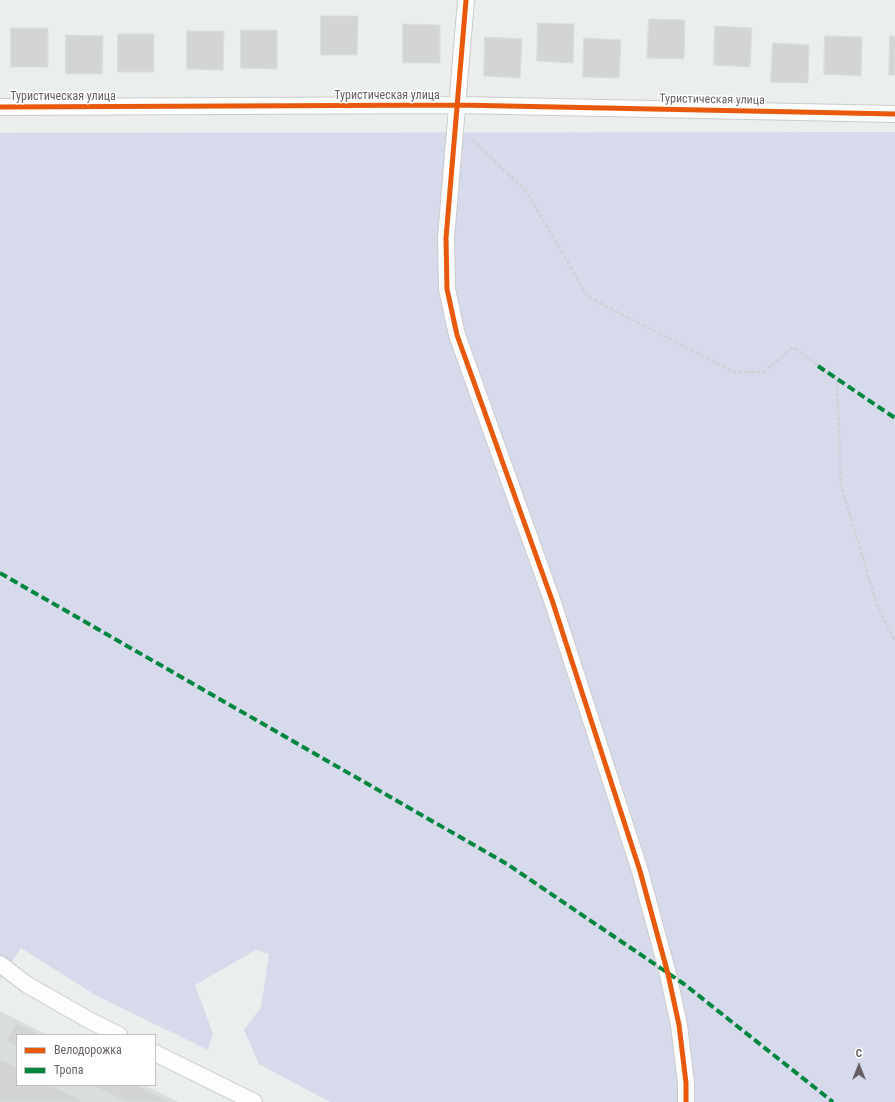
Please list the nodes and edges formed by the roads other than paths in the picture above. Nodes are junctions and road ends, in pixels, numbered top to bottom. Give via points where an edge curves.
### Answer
1 (466, 0) edge
2 (458, 105) junction
3 (0, 107) edge
4 (895, 114) edge
5 (0, 964) edge
6 (117, 1034) edge
7 (156, 1053) edge
8 (254, 1102) edge
9 (686, 1102) edge

1 - 2 street
2 - 3 street, Туристическая улица
2 - 4 street, Туристическая улица
2 - 9 street via 446,238 447,289 457,335 552,600 640,871 679,1025
5 - 6 street via 26,984
7 - 8 street

